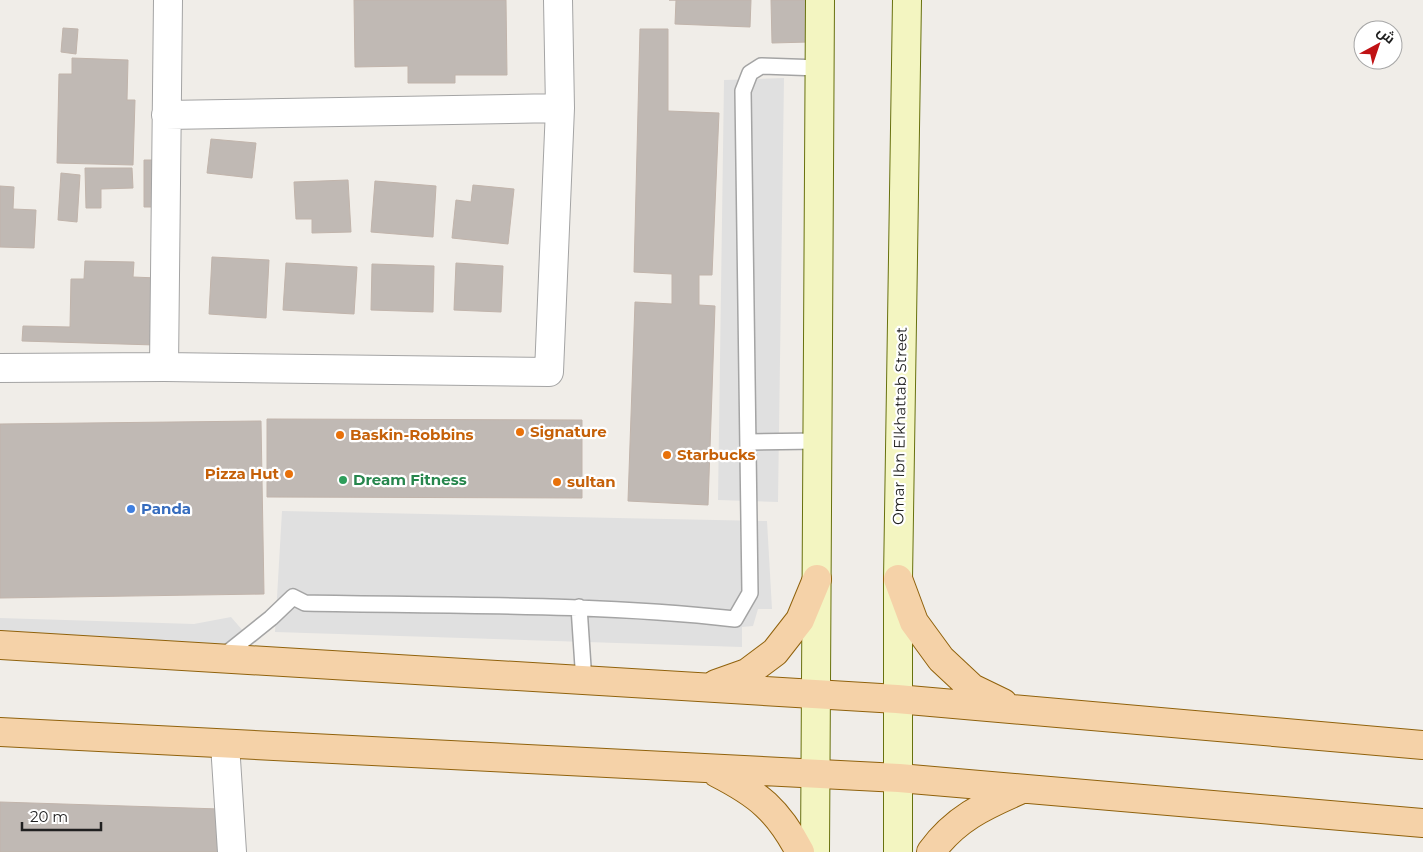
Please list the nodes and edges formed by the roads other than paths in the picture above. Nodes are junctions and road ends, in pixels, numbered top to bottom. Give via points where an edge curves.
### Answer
1 (168, 0) edge
2 (558, 0) edge
3 (820, 0) edge
4 (907, 0) edge
5 (820, 68) junction
6 (560, 108) junction
7 (166, 115) junction
8 (164, 367) junction
9 (0, 368) edge
10 (818, 441) junction
11 (748, 442) junction
12 (817, 579) junction
13 (898, 579) junction
14 (579, 607) junction
15 (0, 645) edge
16 (220, 659) junction
17 (584, 682) junction
18 (705, 688) junction
19 (816, 694) junction
20 (897, 699) junction
21 (1016, 710) junction
22 (0, 732) edge
23 (225, 744) junction
24 (1423, 745) edge
25 (706, 768) junction
26 (816, 774) junction
27 (899, 778) junction
28 (1024, 789) junction
29 (1423, 823) edge
30 (232, 852) edge
31 (800, 852) edge
32 (815, 852) edge
33 (898, 852) edge
34 (931, 852) edge

1 - 7 street
2 - 6 street
3 - 5 street
4 - 13 street, Omar Ibn Elkhattab Street
5 - 10 street
5 - 11 lane via 761,66 750,73 743,92
6 - 7 street
6 - 8 street via 549,372
7 - 8 street
8 - 9 street
10 - 11 lane
10 - 12 street
11 - 14 lane via 750,593 735,619
12 - 18 main road via 800,620 775,652 747,674
12 - 19 street
13 - 20 street, Omar Ibn Elkhattab Street
13 - 21 main road via 914,622 942,659 972,688
14 - 16 lane via 305,603 293,597
14 - 17 lane
15 - 16 main road
16 - 17 main road
17 - 18 main road
18 - 19 main road
19 - 20 main road
19 - 26 street
20 - 21 main road
20 - 27 street, Omar Ibn Elkhattab Street
21 - 24 main road
22 - 23 main road
23 - 25 main road
23 - 30 street
25 - 26 main road
25 - 31 main road via 749,790 777,815
26 - 27 main road
26 - 32 street
27 - 28 main road
27 - 33 street, Omar Ibn Elkhattab Street
28 - 29 main road
28 - 34 main road via 979,807 944,834

